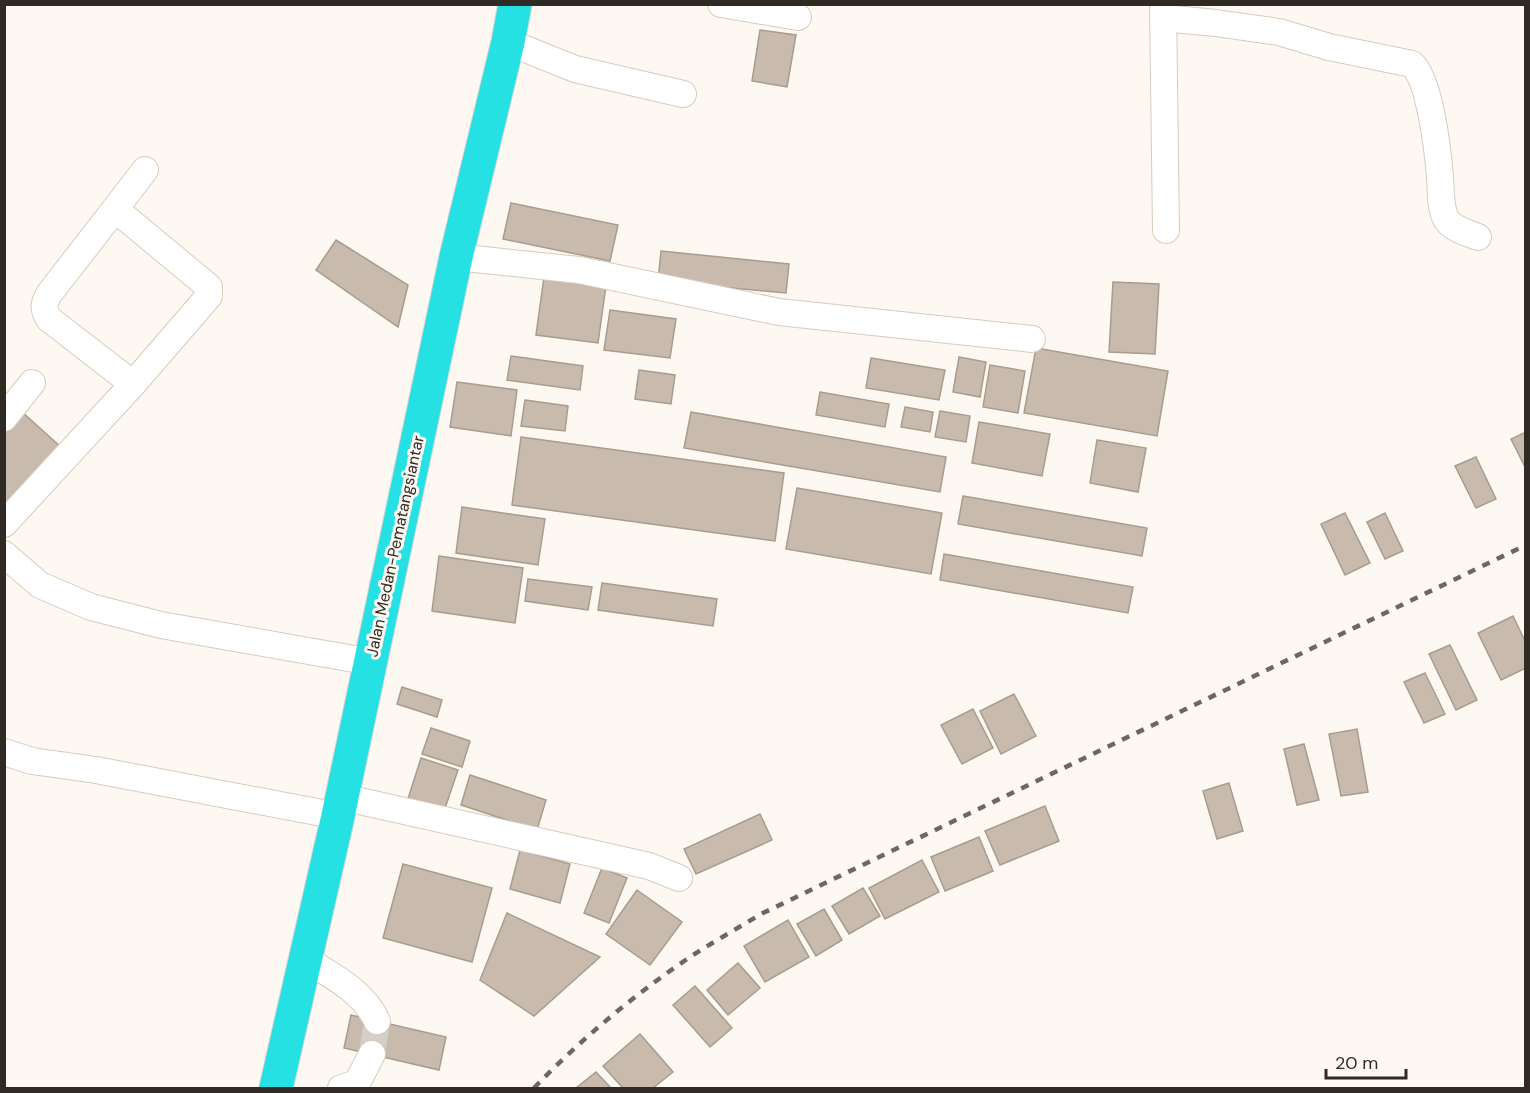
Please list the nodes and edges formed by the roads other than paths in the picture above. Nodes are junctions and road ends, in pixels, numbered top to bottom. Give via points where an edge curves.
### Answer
1 (515, 4) edge
2 (722, 4) edge
3 (1163, 11) edge
4 (798, 17) dead end
5 (508, 42) junction
6 (683, 94) dead end
7 (145, 170) dead end
8 (115, 209) junction
9 (1166, 230) dead end
10 (1478, 237) dead end
11 (456, 257) junction
12 (1032, 339) dead end
13 (32, 383) dead end
14 (133, 384) junction
15 (4, 418) edge
16 (4, 524) edge
17 (4, 554) edge
18 (371, 662) junction
19 (4, 752) edge
20 (340, 806) junction
21 (679, 878) dead end
22 (305, 959) junction
23 (377, 1021) dead end
24 (372, 1054) tunnel mouth
25 (276, 1089) edge
26 (342, 1089) edge

1 - 5 highway, Jalan Medan-Pematangsiantar
2 - 4 street
3 - 9 street
3 - 10 street via 1279,32 1413,64 1426,91 1445,216 1456,227
5 - 6 street via 575,69
5 - 11 highway, Jalan Medan-Pematangsiantar
7 - 8 street
8 - 14 street via 43,303 49,320
8 - 14 street via 209,287 210,292
11 - 12 street via 579,270 779,312
11 - 18 highway, Jalan Medan-Pematangsiantar
13 - 15 street
14 - 16 street
17 - 18 street via 40,585 91,607 161,625
18 - 20 highway, Jalan Medan-Pematangsiantar
19 - 20 street via 32,761
20 - 21 street via 649,866
20 - 22 highway, Jalan Medan-Pematangsiantar
22 - 23 street via 343,982 372,1010
22 - 25 highway, Jalan Medan-Pematangsiantar
24 - 26 street via 357,1083

